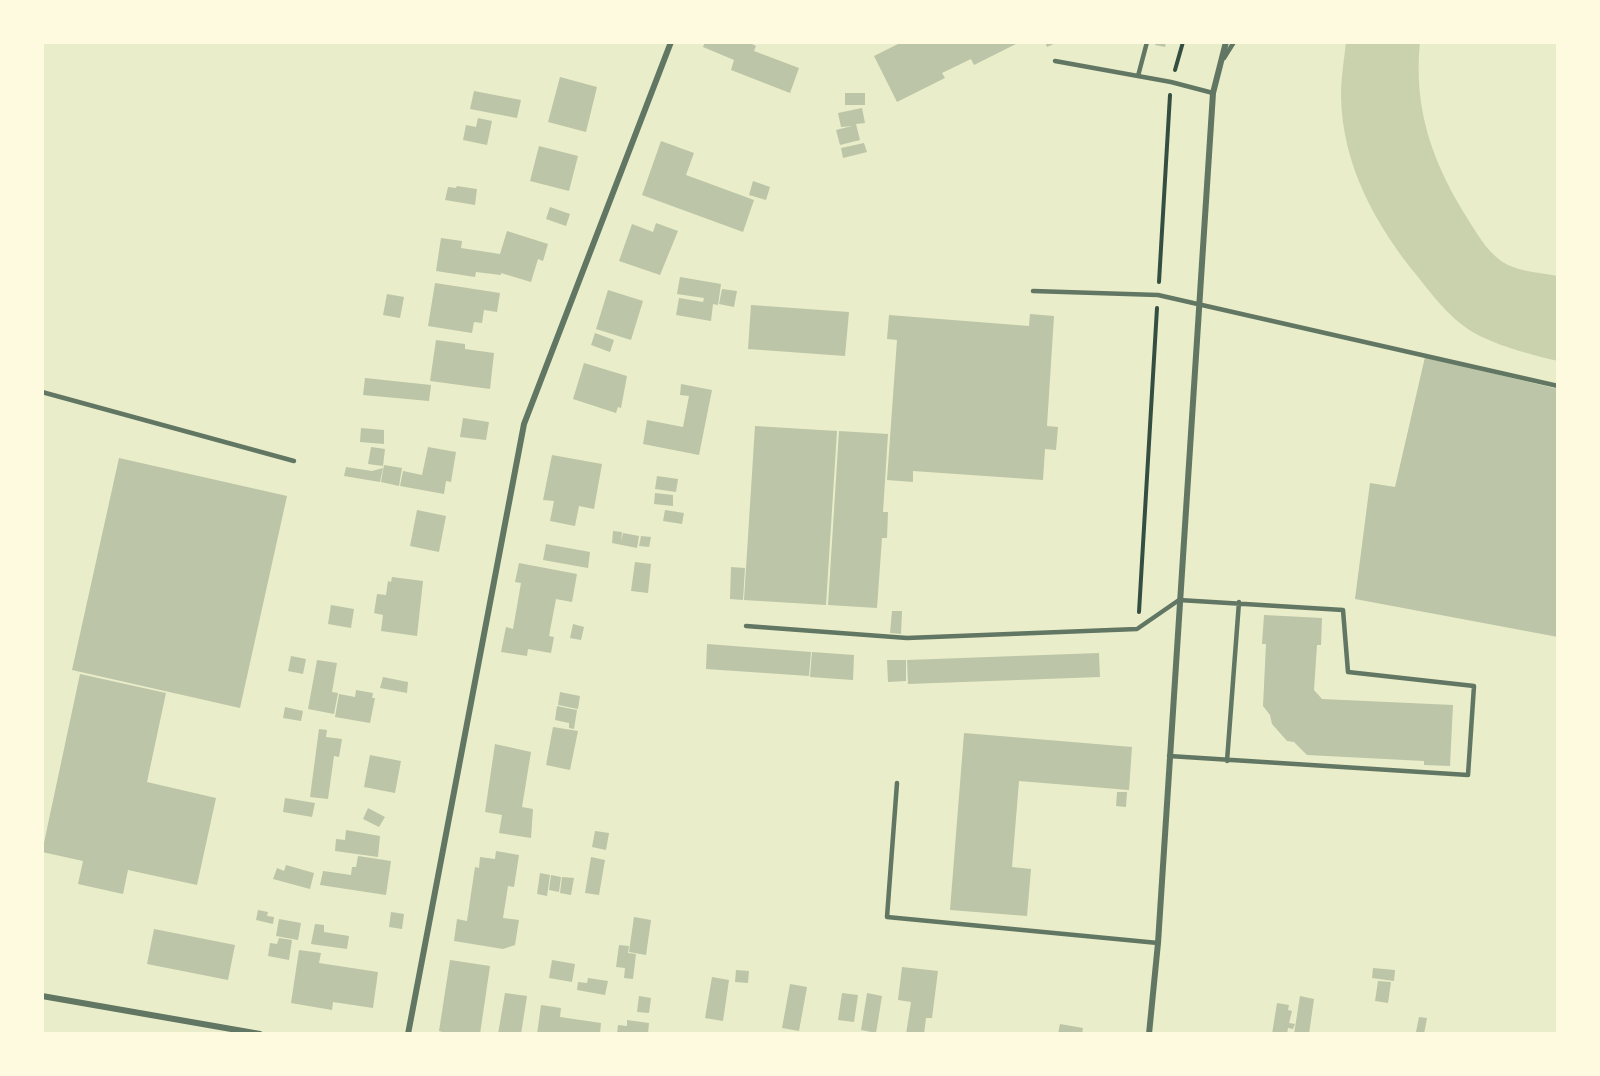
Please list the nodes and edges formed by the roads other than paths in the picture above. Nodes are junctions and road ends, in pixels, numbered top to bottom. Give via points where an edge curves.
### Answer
1 (671, 42) edge
2 (1147, 42) edge
3 (1226, 42) edge
4 (1234, 42) edge
5 (1055, 61) dead end
6 (1220, 65) junction
7 (1138, 76) junction
8 (1213, 93) junction
9 (1033, 291) dead end
10 (1200, 303) junction
11 (1558, 386) edge
12 (42, 392) edge
13 (294, 460) dead end
14 (1179, 600) junction
15 (1239, 602) junction
16 (746, 626) dead end
17 (1169, 756) junction
18 (1227, 761) junction
19 (897, 783) dead end
20 (1158, 943) junction
21 (42, 996) edge
22 (260, 1034) edge
23 (408, 1034) edge
24 (1149, 1034) edge

1 - 23 street via 524,424
2 - 7 lane
3 - 6 street
4 - 6 lane
5 - 7 lane
6 - 8 street
7 - 8 lane
8 - 10 street
9 - 10 lane via 1158,295
10 - 11 lane
10 - 14 street
12 - 13 lane
14 - 15 lane
14 - 16 lane via 1137,629 907,638
14 - 17 street
15 - 18 lane
15 - 18 lane via 1343,610 1348,672 1474,686 1469,764 1468,775
17 - 18 lane
17 - 20 street
19 - 20 lane via 886,917
20 - 24 street
21 - 22 street

